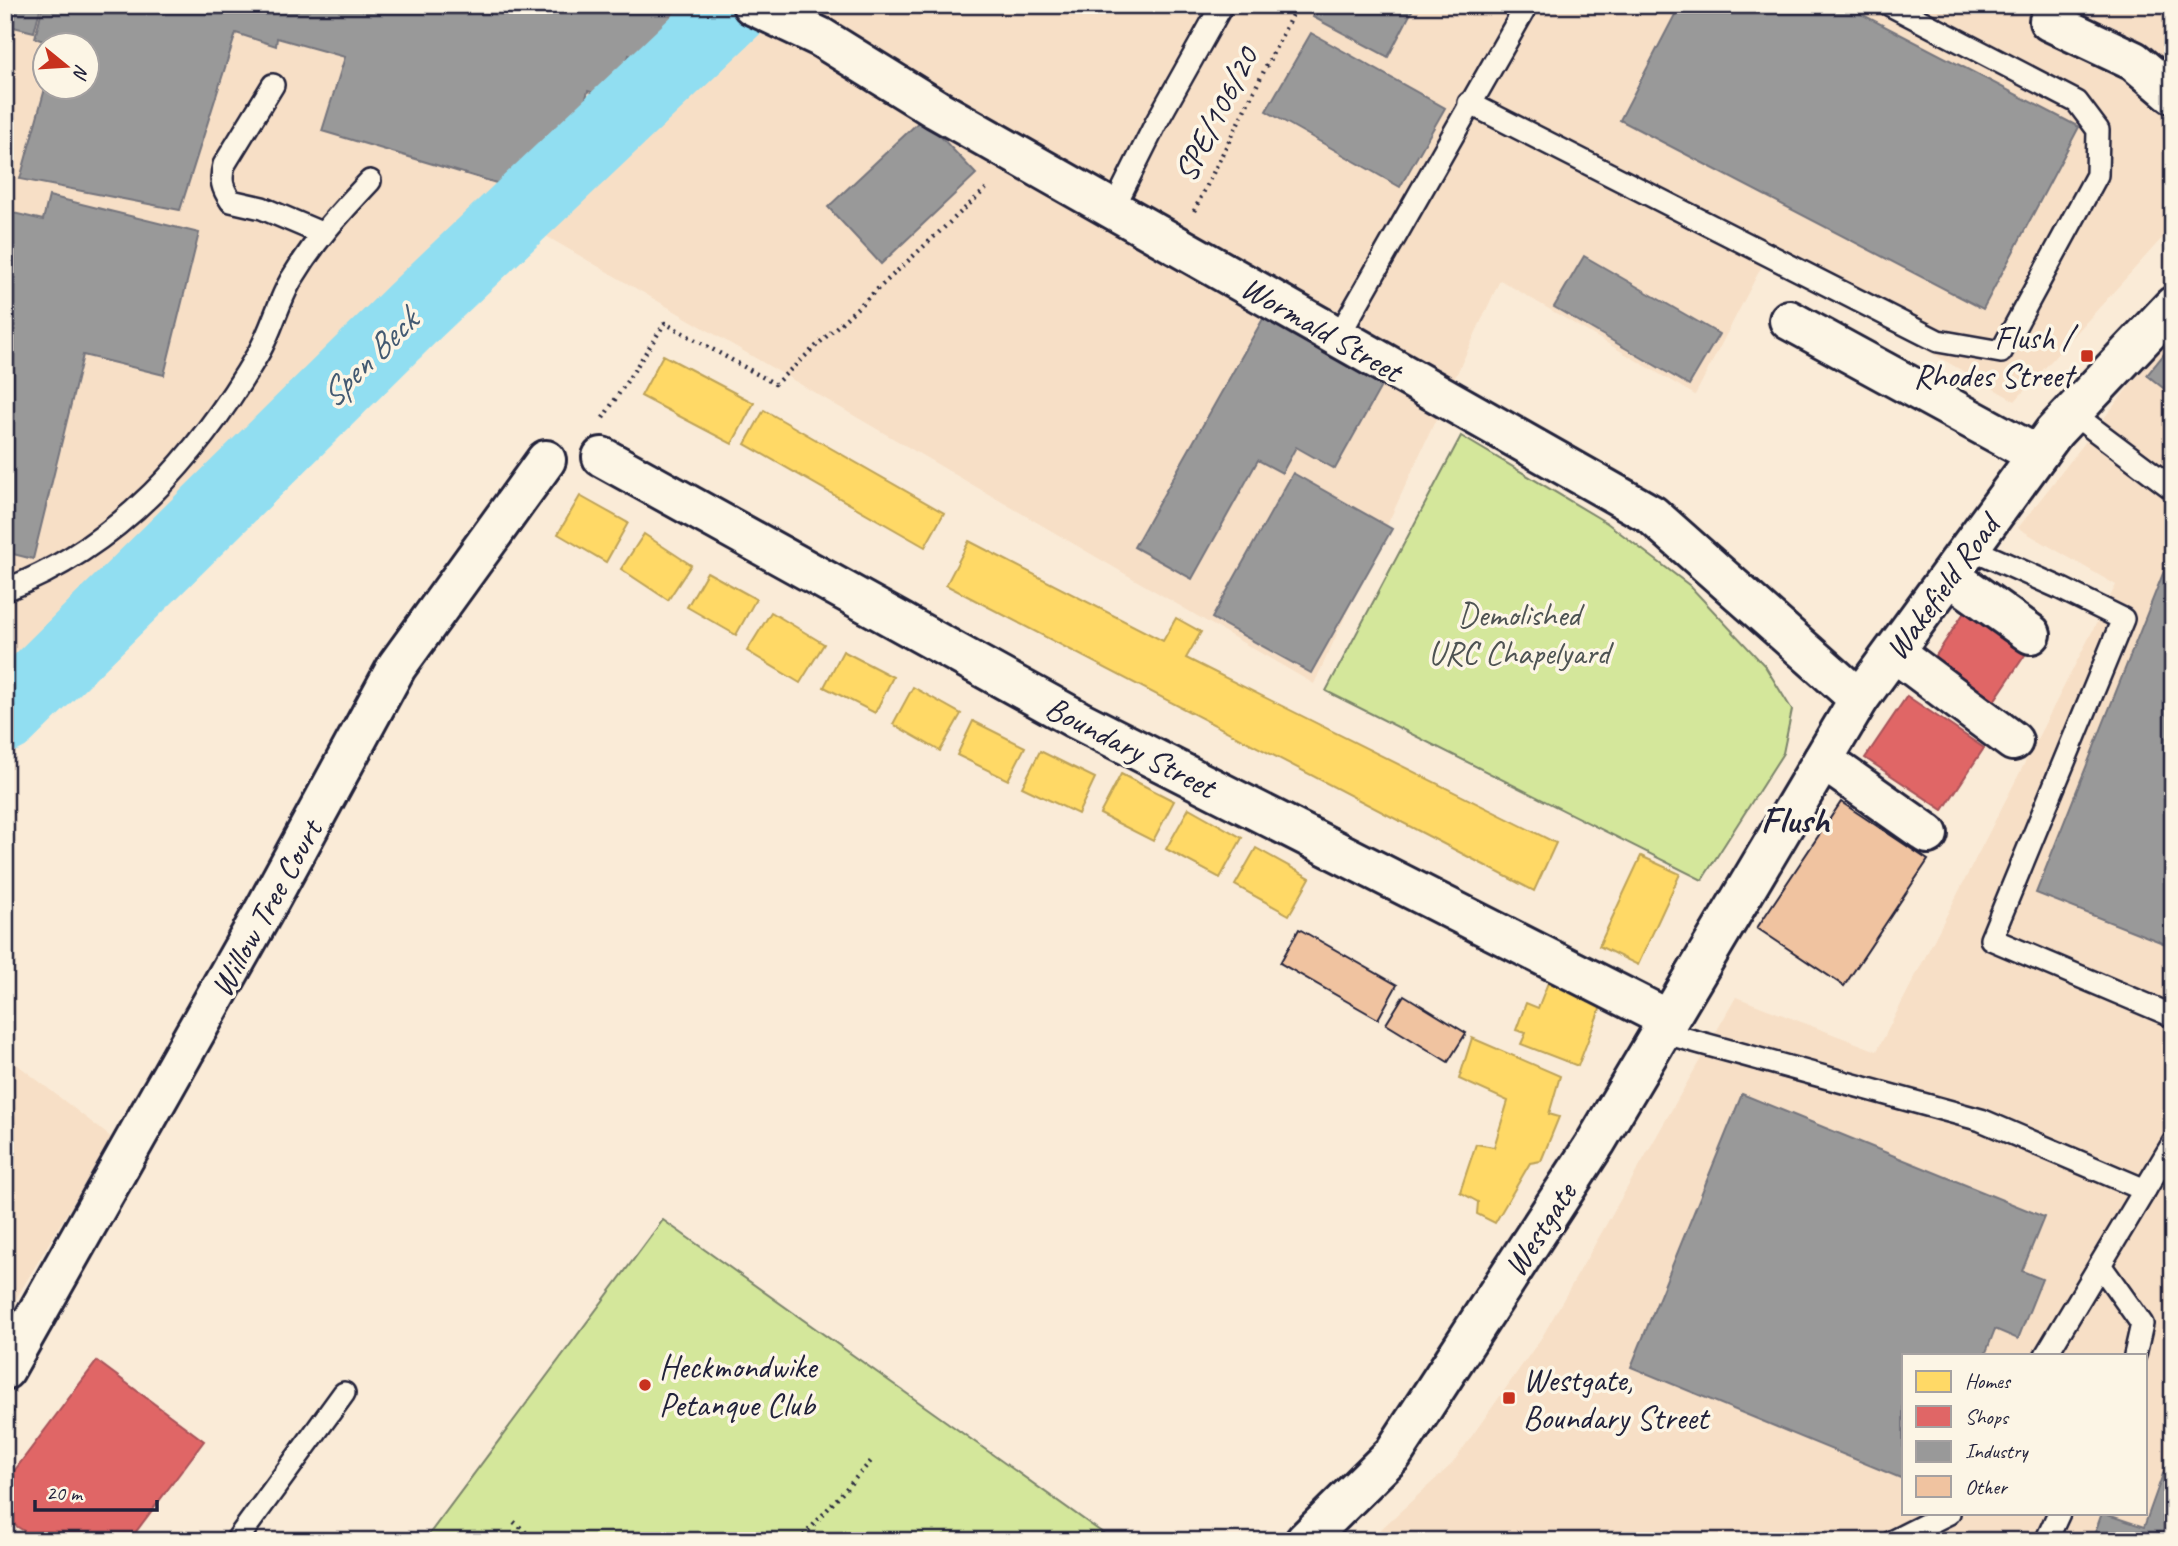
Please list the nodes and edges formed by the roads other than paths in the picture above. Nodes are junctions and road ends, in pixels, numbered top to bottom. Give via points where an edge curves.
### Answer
1 (751, 5) edge
2 (1222, 5) edge
3 (1527, 5) edge
4 (1890, 5) edge
5 (2049, 21) dead end
6 (273, 85) dead end
7 (2173, 94) edge
8 (1469, 103) junction
9 (370, 181) dead end
10 (1113, 209) junction
11 (321, 233) junction
12 (2173, 306) edge
13 (1790, 320) dead end
14 (1338, 337) junction
15 (2072, 413) junction
16 (602, 439) road end
17 (2038, 455) junction
18 (546, 460) dead end
19 (2173, 489) edge
20 (1960, 562) junction
21 (5, 590) edge
22 (2031, 634) dead end
23 (1894, 652) junction
24 (1859, 699) junction
25 (2013, 741) dead end
26 (1822, 760) junction
27 (1928, 834) dead end
28 (1743, 894) joint
29 (2173, 1016) edge
30 (1665, 1025) junction
31 (2173, 1143) edge
32 (2145, 1190) junction
33 (2100, 1265) junction
34 (2047, 1354) edge
35 (2135, 1354) edge
36 (12, 1385) edge
37 (344, 1393) dead end
38 (1947, 1514) edge
39 (2059, 1514) edge
40 (1921, 1535) edge
41 (236, 1541) edge
42 (1305, 1541) edge
43 (1893, 1541) edge
44 (2046, 1541) edge

1 - 10 street, Wormald Street via 820,37
2 - 10 lane
3 - 8 lane
4 - 8 lane via 2077,102 2098,130 2097,175 2001,352 1938,341
5 - 7 street via 2134,61
6 - 11 lane via 224,165 223,190 231,201 262,208
8 - 14 lane
9 - 11 lane
10 - 14 street, Wormald Street
11 - 21 lane via 290,282 260,349 220,414 176,471 104,537 34,579
12 - 15 street, Wakefield Road
13 - 17 street
14 - 24 street, Wormald Street via 1652,515
15 - 17 street, Wakefield Road
15 - 19 lane
16 - 30 street, Boundary Street via 1078,720
17 - 20 street, Wakefield Road
18 - 36 street, Willow Tree Court via 397,666
20 - 22 street
20 - 23 street, Wakefield Road
20 - 29 lane via 2060,588 2123,619 1991,939
23 - 24 street, Wakefield Road
23 - 25 street
24 - 26 street, Wakefield Road
26 - 27 street
26 - 28 street, Wakefield Road
28 - 30 street, Westgate
30 - 32 lane via 1981,1120
30 - 42 street, Westgate via 1596,1142 1393,1454
31 - 32 lane
32 - 33 lane
33 - 34 lane
33 - 35 lane via 2142,1324
37 - 41 lane
38 - 40 lane
39 - 44 lane
40 - 43 lane

